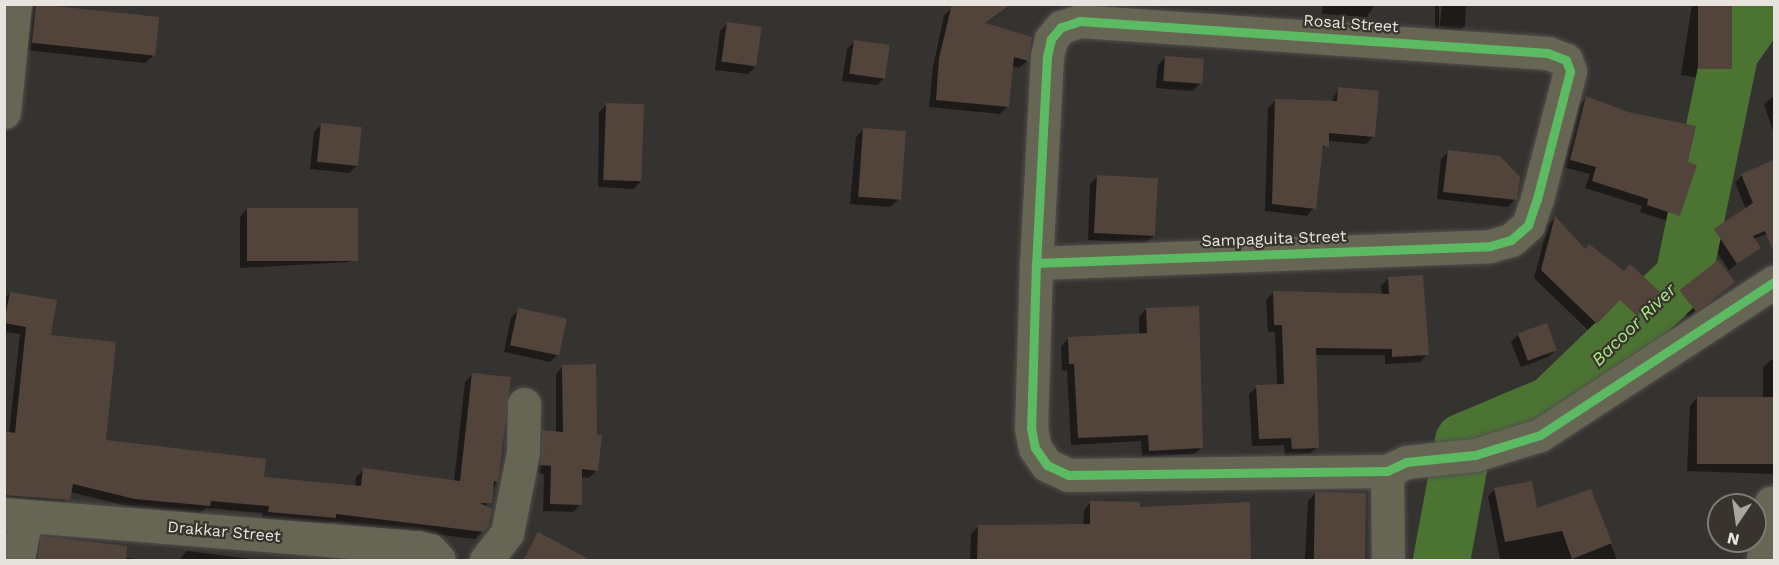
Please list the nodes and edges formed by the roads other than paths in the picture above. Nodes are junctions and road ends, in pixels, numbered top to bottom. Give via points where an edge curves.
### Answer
1 (15, 4) edge
2 (4, 111) edge
3 (1511, 240) joint
4 (1036, 263) junction
5 (1774, 282) edge
6 (524, 404) dead end
7 (1396, 466) junction
8 (1771, 502) dead end
9 (15, 515) edge
10 (18, 561) edge
11 (439, 561) edge
12 (486, 561) edge
13 (1388, 561) edge
14 (1763, 561) edge

1 - 2 street
3 - 4 street, Sampaguita Street via 1490,246
3 - 4 street, Rosal Street via 1528,225 1568,85 1570,71 1566,60 1558,55 1080,21 1061,27 1051,39 1047,56
4 - 7 street, Rosal Street via 1031,428 1035,448 1047,465 1068,475 1095,477
5 - 7 street via 1540,435 1475,455
6 - 12 street via 523,453 507,532
7 - 13 street
8 - 14 street
9 - 10 street
9 - 11 street, Drakkar Street via 418,547 430,550

